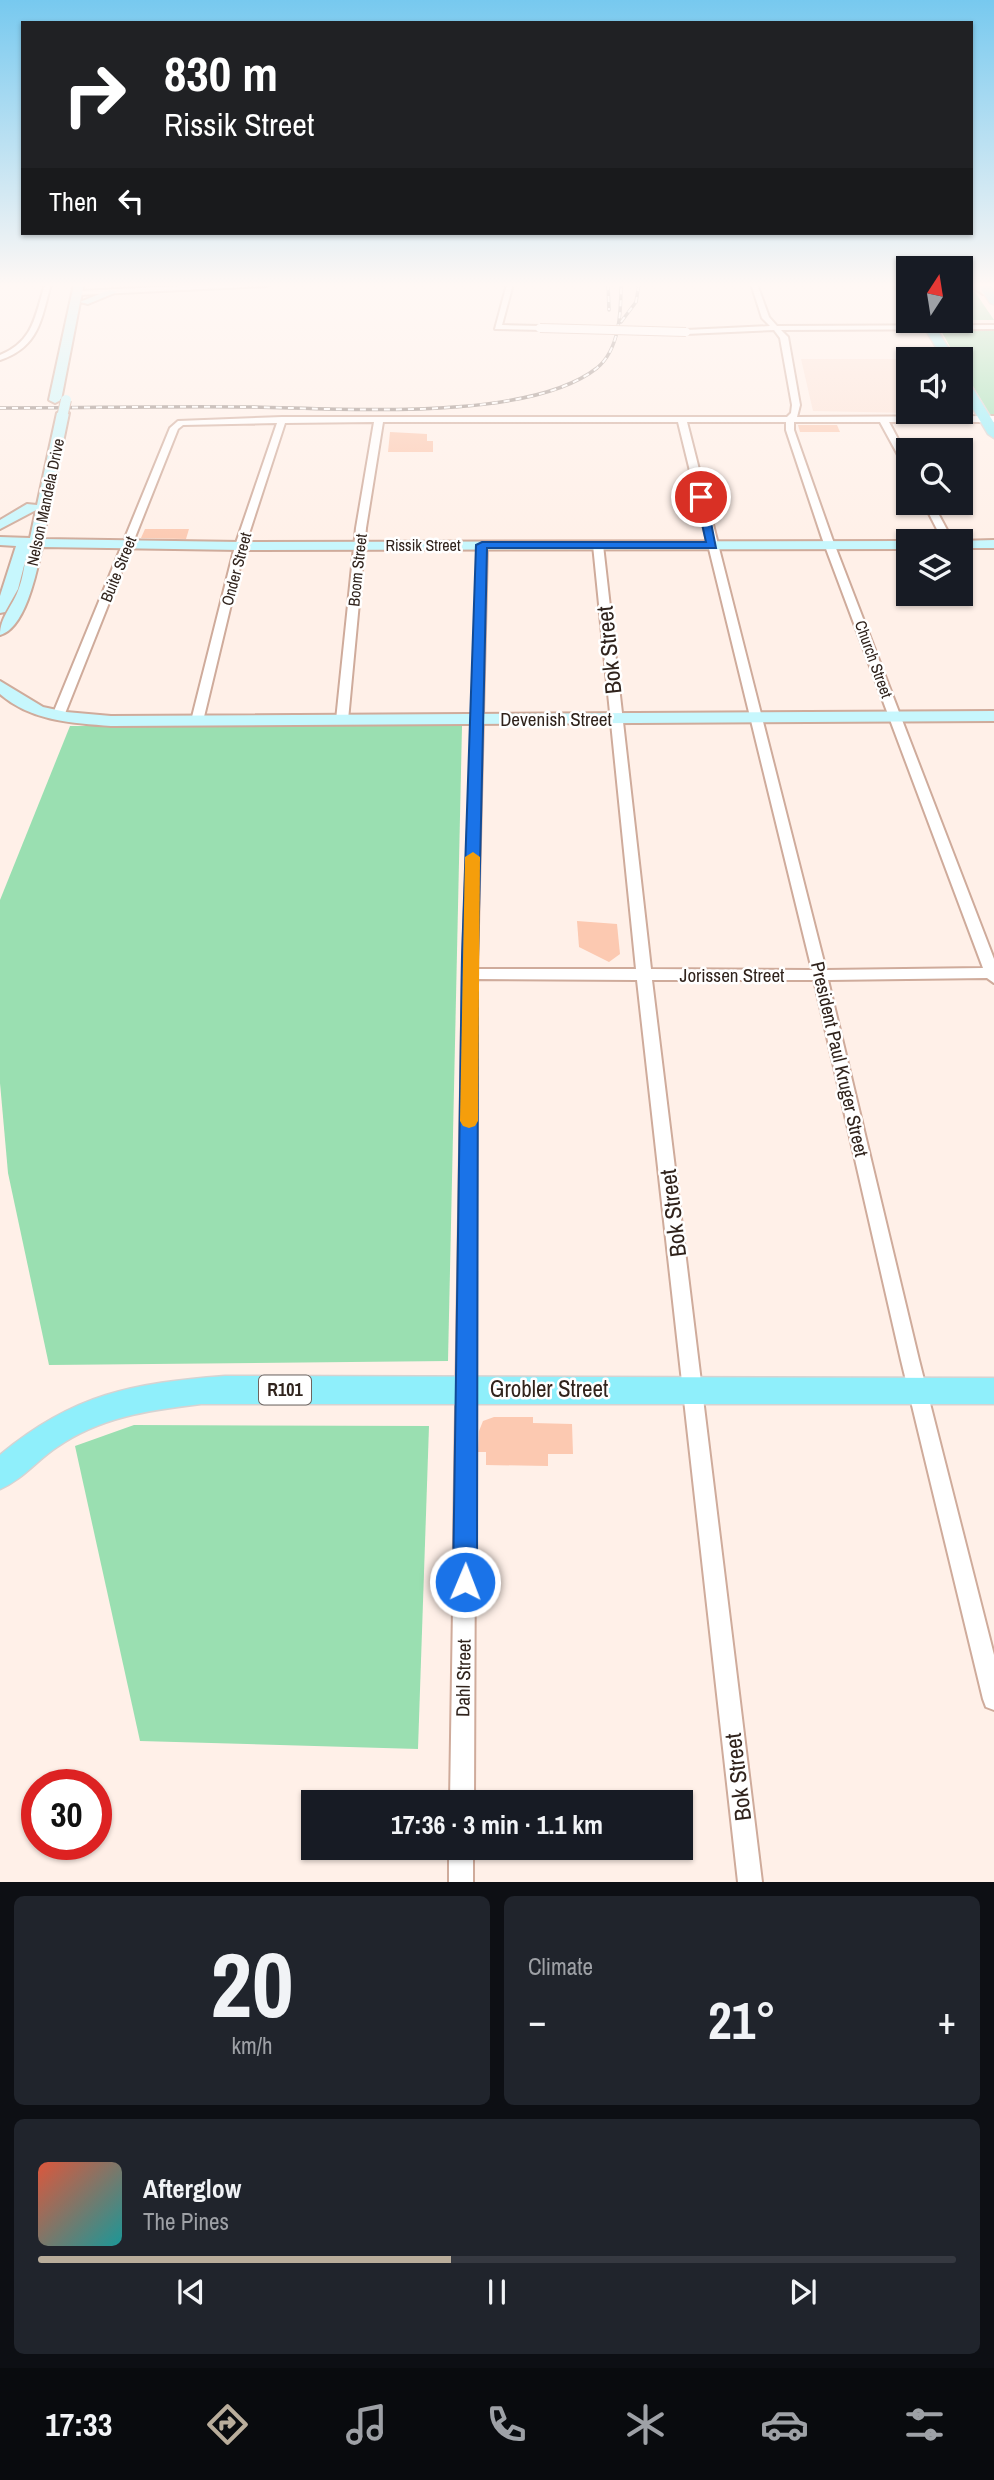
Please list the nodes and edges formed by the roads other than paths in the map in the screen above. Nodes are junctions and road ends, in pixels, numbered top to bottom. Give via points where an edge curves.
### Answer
1 (67, 372) edge
2 (789, 372) edge
3 (973, 396) edge
4 (59, 407) junction
5 (682, 419) junction
6 (790, 419) junction
7 (883, 419) junction
8 (989, 419) edge
9 (282, 420) junction
10 (379, 420) junction
11 (994, 434) edge
12 (896, 443) edge
13 (32, 507) junction
14 (39, 522) junction
15 (0, 525) edge
16 (0, 543) edge
17 (30, 543) junction
18 (81, 544) junction
19 (973, 544) edge
20 (994, 544) edge
21 (128, 545) junction
22 (359, 545) junction
23 (482, 545) junction
24 (598, 545) junction
25 (712, 545) junction
26 (830, 545) junction
27 (896, 545) edge
28 (240, 546) junction
29 (19, 566) junction
30 (0, 609) edge
31 (0, 631) edge
32 (0, 686) edge
33 (58, 716) junction
34 (895, 716) junction
35 (994, 716) edge
36 (617, 719) junction
37 (756, 719) junction
38 (342, 720) junction
39 (476, 720) junction
40 (197, 721) junction
41 (470, 974) junction
42 (644, 975) junction
43 (820, 975) junction
44 (993, 975) edge
45 (467, 1389) junction
46 (694, 1390) junction
47 (919, 1390) junction
48 (994, 1391) edge
49 (0, 1474) edge
50 (994, 1699) edge
51 (462, 1790) edge
52 (461, 1860) edge
53 (461, 1881) edge
54 (750, 1881) edge

1 - 4 main road, Nelson Mandela Drive
2 - 6 street, Church Street via 796,405
3 - 8 main road
4 - 13 main road, Nelson Mandela Drive
4 - 14 main road, Nelson Mandela Drive via 48,492
5 - 6 street
5 - 10 street
5 - 25 street, President Paul Kruger Street
6 - 7 street
6 - 26 street, Church Street
7 - 8 street
7 - 12 street
8 - 11 main road
9 - 10 street
9 - 21 street, Buite Street via 181,423 174,428
9 - 28 street, Onder Street
10 - 22 street, Boom Street
13 - 15 main road
13 - 17 main road, Nelson Mandela Drive
14 - 17 main road, Nelson Mandela Drive
14 - 18 main road via 57,537
16 - 17 main road, Rissik Street
16 - 29 main road
17 - 18 main road, Rissik Street
17 - 29 main road, Nelson Mandela Drive
17 - 31 main road, Nelson Mandela Drive via 27,586
18 - 21 main road, Rissik Street
19 - 20 main road
21 - 28 main road, Rissik Street
21 - 33 street, Buite Street
22 - 23 main road, Rissik Street
22 - 28 main road, Rissik Street
22 - 38 street, Boom Street
23 - 24 main road, Rissik Street
23 - 39 street, Dahl Street
24 - 25 main road, Rissik Street
24 - 36 street, Bok Street
25 - 26 main road, Rissik Street
25 - 37 street, President Paul Kruger Street
26 - 27 main road, Rissik Street
26 - 34 street, Church Street
28 - 40 street, Onder Street
29 - 30 main road, Nelson Mandela Drive
32 - 33 main road, Devenish Street via 30,708
33 - 40 main road, Devenish Street
34 - 35 main road, Devenish Street
34 - 37 main road, Devenish Street
34 - 44 street, Church Street
36 - 37 main road, Devenish Street
36 - 39 main road, Devenish Street
36 - 42 street, Bok Street
37 - 43 street, President Paul Kruger Street
38 - 39 main road, Devenish Street
38 - 40 main road, Devenish Street
39 - 41 street, Dahl Street
41 - 42 street, Jorissen Street
41 - 45 street, Dahl Street
42 - 43 street, Jorissen Street
42 - 46 street, Bok Street
43 - 44 street, Jorissen Street
43 - 47 street, President Paul Kruger Street
45 - 46 main road, Grobler Street / R101
45 - 49 main road, Grobler Street / R101 via 225,1390 134,1399 76,1419
45 - 51 street, Dahl Street
46 - 47 main road, Grobler Street / R101
46 - 54 street, Bok Street
47 - 48 main road, Grobler Street / R101
47 - 50 street, President Paul Kruger Street
52 - 53 street

